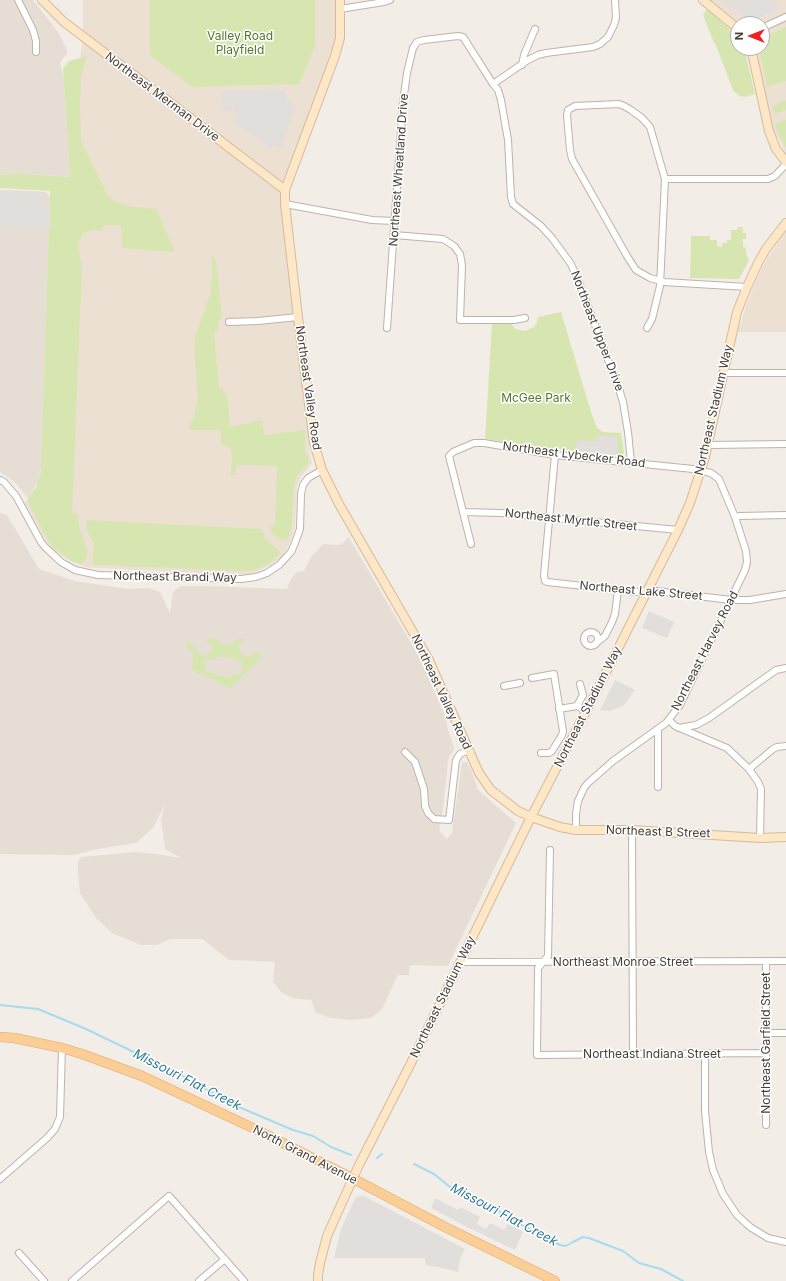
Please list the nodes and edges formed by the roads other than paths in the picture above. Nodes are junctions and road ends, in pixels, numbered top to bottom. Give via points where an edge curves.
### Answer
1 (18, 0) edge
2 (42, 0) edge
3 (340, 0) edge
4 (390, 0) edge
5 (615, 0) edge
6 (703, 0) edge
7 (340, 9) junction
8 (786, 17) edge
9 (730, 22) edge
10 (770, 24) edge
11 (535, 29) dead end
12 (445, 37) joint
13 (36, 52) dead end
14 (753, 56) edge
15 (522, 65) junction
16 (493, 84) junction
17 (786, 163) edge
18 (665, 179) junction
19 (285, 190) junction
20 (286, 204) junction
21 (394, 221) junction
22 (786, 223) edge
23 (394, 235) junction
24 (660, 281) junction
25 (747, 287) junction
26 (298, 317) junction
27 (525, 318) dead end
28 (229, 322) dead end
29 (387, 328) dead end
30 (647, 328) dead end
31 (724, 373) junction
32 (786, 373) edge
33 (786, 444) edge
34 (709, 445) junction
35 (555, 455) junction
36 (632, 462) junction
37 (322, 470) junction
38 (702, 470) junction
39 (0, 480) edge
40 (463, 512) junction
41 (786, 515) edge
42 (735, 517) junction
43 (549, 518) junction
44 (678, 530) junction
45 (471, 544) dead end
46 (618, 590) junction
47 (648, 590) junction
48 (786, 594) edge
49 (731, 600) junction
50 (595, 644) dead end
51 (786, 668) edge
52 (532, 678) dead end
53 (520, 683) dead end
54 (580, 684) dead end
55 (504, 686) dead end
56 (577, 706) junction
57 (559, 709) junction
58 (587, 711) junction
59 (669, 720) junction
60 (679, 728) junction
61 (658, 729) junction
62 (786, 746) edge
63 (468, 750) junction
64 (404, 752) dead end
65 (540, 753) dead end
66 (750, 769) junction
67 (658, 787) dead end
68 (531, 818) junction
69 (576, 830) junction
70 (632, 830) junction
71 (786, 837) edge
72 (760, 838) junction
73 (550, 850) dead end
74 (766, 961) junction
75 (786, 961) edge
76 (460, 962) junction
77 (542, 962) junction
78 (632, 962) junction
79 (766, 1033) junction
80 (786, 1033) edge
81 (0, 1037) edge
82 (62, 1048) junction
83 (766, 1053) junction
84 (633, 1054) junction
85 (705, 1054) junction
86 (766, 1124) dead end
87 (352, 1178) junction
88 (0, 1179) edge
89 (786, 1242) edge
90 (19, 1253) dead end
91 (225, 1259) junction
92 (316, 1279) edge
93 (44, 1281) edge
94 (72, 1281) edge
95 (199, 1281) edge
96 (244, 1281) edge
97 (555, 1281) edge

1 - 13 street via 33,30
2 - 19 street, Northeast Merman Drive via 64,22
3 - 7 street, Northeast Valley Road
4 - 7 street
5 - 15 street via 614,25 608,37 600,44 546,53
6 - 9 street
7 - 19 street, Northeast Valley Road via 340,38 335,56
8 - 10 street
11 - 15 street
12 - 16 street, Northeast Upper Drive via 463,37
12 - 21 street, Northeast Wheatland Drive via 417,42 413,48 403,102
14 - 17 street via 769,131 776,149
15 - 16 street
16 - 36 street, Northeast Upper Drive via 498,90 508,140 512,204 552,238 571,264 619,389
17 - 18 street via 776,176 768,179
18 - 24 street
18 - 24 street via 650,127 631,110 619,104 575,106 568,110 572,159 631,262 641,273
19 - 20 street, Northeast Valley Road
20 - 21 street via 372,220
20 - 26 street, Northeast Valley Road
21 - 23 street, Northeast Wheatland Drive
22 - 25 street, Northeast Stadium Way via 766,249
23 - 27 street via 443,239 454,246 460,254 462,265 460,320
23 - 29 street, Northeast Wheatland Drive
24 - 25 street
24 - 30 street via 652,319
25 - 31 street, Northeast Stadium Way via 737,312
26 - 28 street
26 - 37 street, Northeast Valley Road via 314,443
31 - 32 street
31 - 34 street, Northeast Stadium Way
33 - 34 street
34 - 38 street, Northeast Stadium Way
35 - 36 street, Northeast Lybecker Road
35 - 40 street, Northeast Lybecker Road via 474,443 453,452 449,456
35 - 43 street
36 - 38 street, Northeast Lybecker Road
37 - 39 street, Northeast Brandi Way via 308,478 303,485 300,494 300,528 291,552 267,573 241,579 98,575 75,570 61,562 45,547 16,496
37 - 63 street, Northeast Valley Road via 429,660
38 - 42 street, Northeast Harvey Road via 715,474 719,479
38 - 44 street, Northeast Stadium Way
40 - 43 street, Northeast Myrtle Street
40 - 45 street
41 - 42 street
42 - 49 street, Northeast Harvey Road via 746,551 746,562 745,570
43 - 44 street, Northeast Myrtle Street
43 - 46 street, Northeast Lake Street via 545,581 550,584
44 - 47 street, Northeast Stadium Way
46 - 47 street, Northeast Lake Street
46 - 50 street via 612,622 605,636
47 - 49 street, Northeast Lake Street
47 - 58 street, Northeast Stadium Way
48 - 49 street, Northeast Lake Street via 750,600
49 - 59 street, Northeast Harvey Road via 680,705
51 - 60 street via 776,670 709,718
52 - 57 street via 554,674
53 - 55 street
54 - 56 street via 583,695
56 - 57 street
56 - 58 street
57 - 65 street via 563,733 551,752
58 - 68 street, Northeast Stadium Way
59 - 60 street
59 - 61 street, Northeast Harvey Road
60 - 66 street via 728,748
61 - 67 street
61 - 69 street, Northeast Harvey Road via 588,782 578,801
62 - 66 street via 773,749
63 - 64 street via 460,754 456,760 449,820 434,818 428,813 424,789 415,762
63 - 68 street, Northeast Valley Road via 491,790
66 - 72 street via 758,782 761,795
68 - 69 street, Northeast B Street
68 - 76 street, Northeast Stadium Way
69 - 70 street, Northeast B Street
70 - 72 street, Northeast B Street
70 - 78 street
71 - 72 street, Northeast B Street
73 - 77 street via 548,956
74 - 75 street, Northeast Monroe Street
74 - 78 street, Northeast Monroe Street
74 - 79 street, Northeast Garfield Street
76 - 77 street, Northeast Monroe Street
76 - 87 street, Northeast Stadium Way
77 - 78 street, Northeast Monroe Street
77 - 84 street, Northeast Indiana Street via 538,968 537,1055
78 - 84 street
79 - 80 street
79 - 83 street, Northeast Garfield Street
81 - 82 main road, North Grand Avenue
82 - 87 main road, North Grand Avenue via 142,1076
82 - 88 street via 60,1117 55,1129
83 - 85 street, Northeast Indiana Street
83 - 86 street, Northeast Garfield Street
84 - 85 street, Northeast Indiana Street
85 - 89 street via 705,1111 709,1152 723,1194 737,1215 750,1227 768,1238
87 - 92 street, Northeast Stadium Way via 327,1236
87 - 97 main road, North Grand Avenue
90 - 93 street
91 - 94 street via 169,1196
91 - 95 street
91 - 96 street

